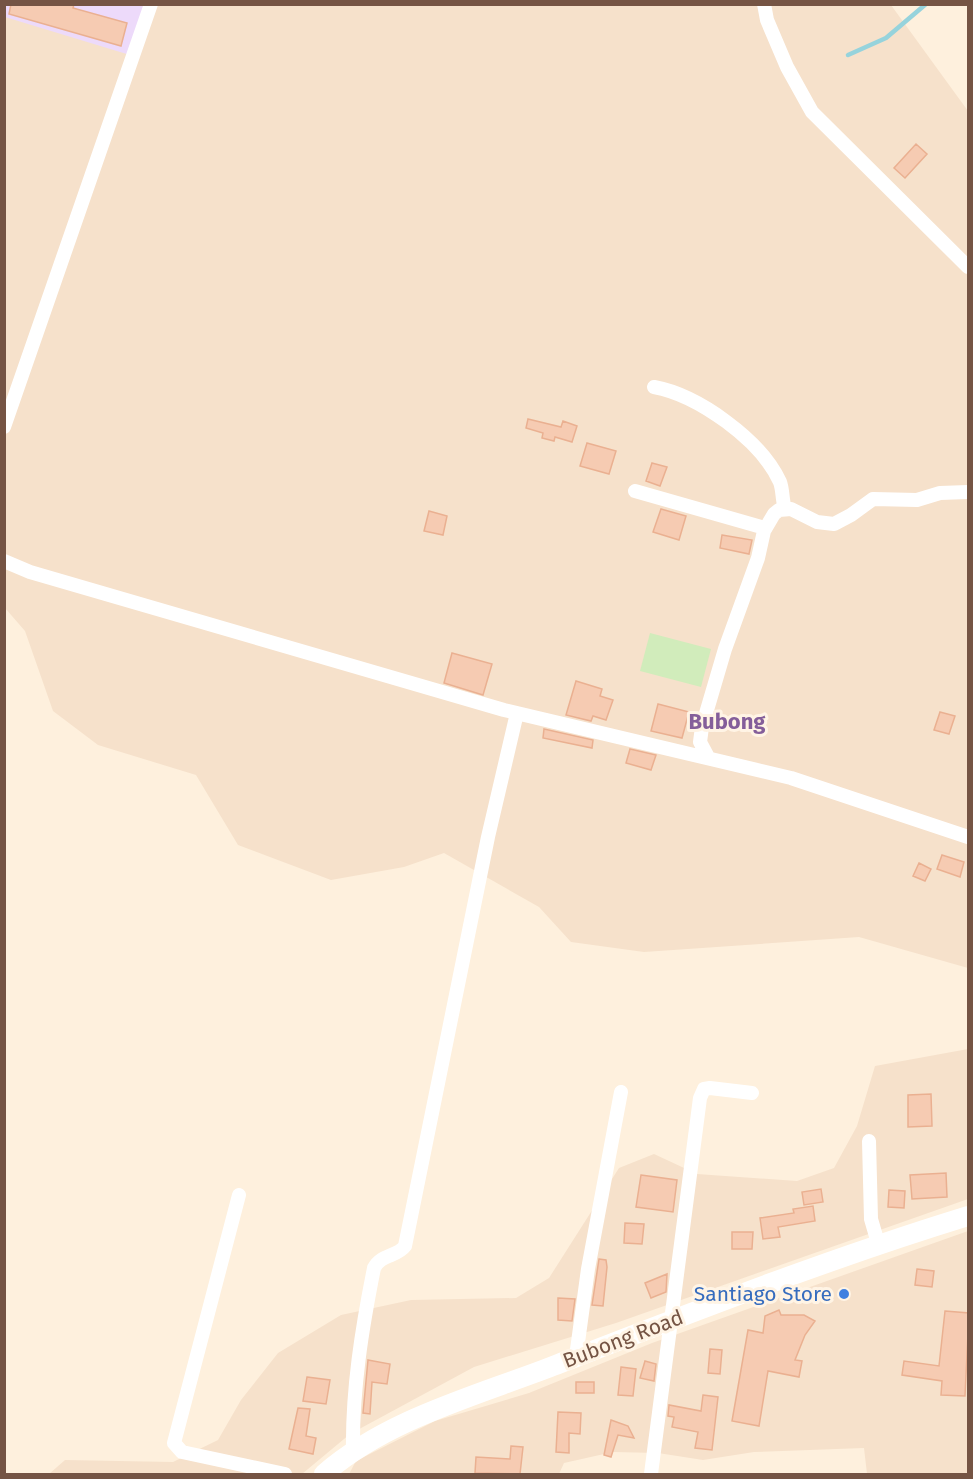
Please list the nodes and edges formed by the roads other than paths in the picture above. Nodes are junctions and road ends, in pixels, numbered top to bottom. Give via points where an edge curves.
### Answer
1 (151, 4) edge
2 (764, 4) edge
3 (969, 267) edge
4 (654, 387) dead end
5 (4, 427) edge
6 (635, 491) dead end
7 (969, 492) edge
8 (785, 509) junction
9 (765, 528) junction
10 (4, 561) edge
11 (517, 713) junction
12 (708, 757) junction
13 (969, 837) edge
14 (621, 1092) dead end
15 (752, 1093) dead end
16 (869, 1141) dead end
17 (239, 1195) dead end
18 (969, 1216) edge
19 (878, 1244) junction
20 (673, 1320) junction
21 (576, 1357) junction
22 (353, 1452) junction
23 (285, 1474) edge
24 (324, 1474) edge
25 (651, 1474) edge

1 - 5 street
2 - 3 street via 787,67 812,112
4 - 8 street via 685,395 744,436 780,483
6 - 9 street
7 - 8 street via 917,500 873,499 834,524 817,522
8 - 9 street via 774,514
9 - 12 street via 702,728 700,742
10 - 11 street via 53,579
11 - 12 street
11 - 22 street via 405,1246 379,1260 374,1268 352,1417
12 - 13 street via 835,792
14 - 21 street
15 - 20 street via 710,1088 702,1092
16 - 19 street via 871,1219
17 - 23 street via 174,1443 182,1452
18 - 19 main road, Bubong Road
19 - 20 main road, Bubong Road
20 - 21 main road, Bubong Road
20 - 25 street
21 - 22 main road, Bubong Road via 433,1412
22 - 24 main road, Bubong Road

